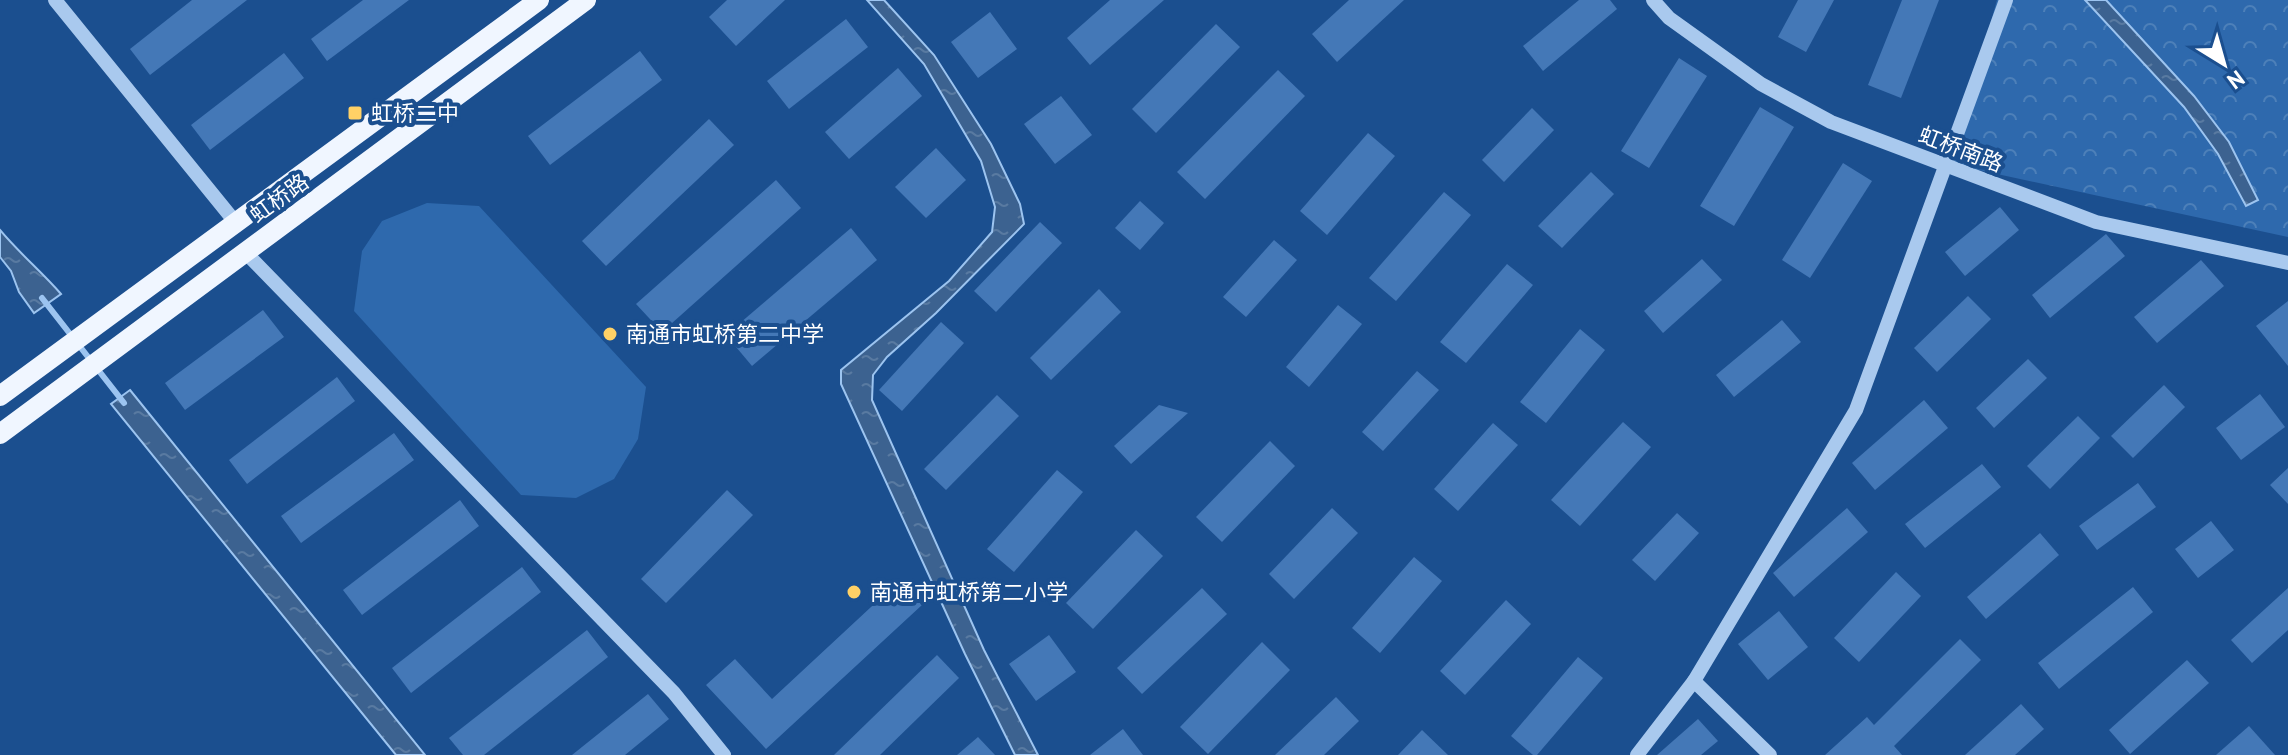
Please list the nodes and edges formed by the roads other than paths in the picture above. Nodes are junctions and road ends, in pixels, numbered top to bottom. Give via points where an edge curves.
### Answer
1 (55, 0) edge
2 (539, 0) edge
3 (586, 0) edge
4 (1653, 0) edge
5 (2006, 0) edge
6 (1946, 168) junction
7 (236, 223) junction
8 (246, 253) junction
9 (2288, 263) edge
10 (0, 396) edge
11 (0, 434) edge
12 (1694, 681) junction
13 (724, 755) edge
14 (1637, 755) edge
15 (1770, 755) edge

1 - 7 street
2 - 7 main road, 虹桥路
3 - 8 main road, 虹桥路
4 - 6 street, 虹桥南路 via 1669,18 1761,84 1831,122
5 - 6 street
6 - 9 street, 虹桥南路 via 2096,222
6 - 12 street via 1856,410
7 - 10 main road, 虹桥路
8 - 11 main road, 虹桥路
8 - 13 street via 674,693
12 - 14 street
12 - 15 street

